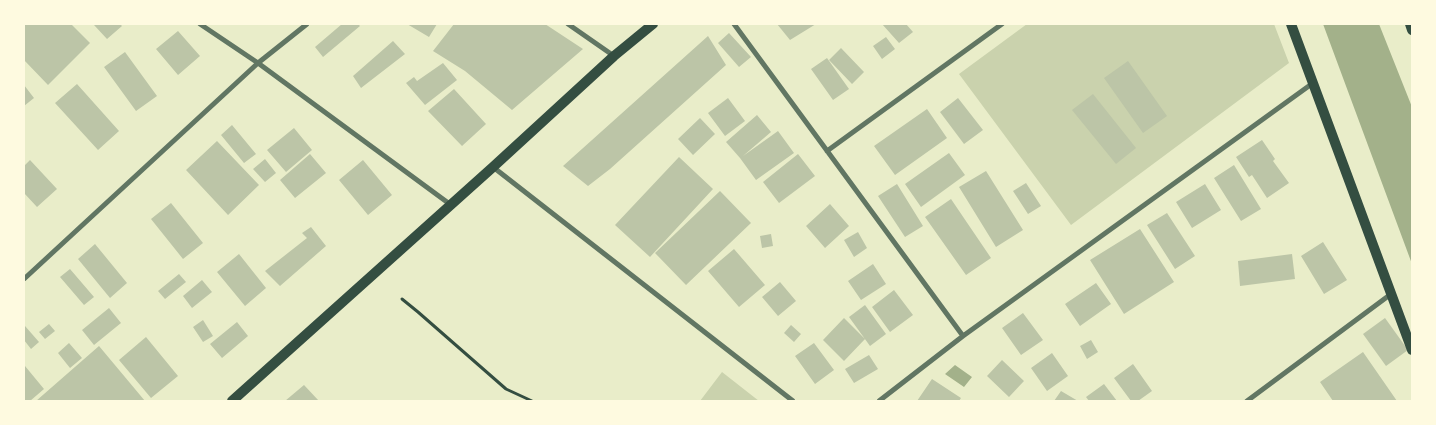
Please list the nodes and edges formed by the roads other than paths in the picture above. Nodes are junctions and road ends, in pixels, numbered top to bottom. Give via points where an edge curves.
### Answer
1 (200, 24) edge
2 (307, 24) edge
3 (568, 24) edge
4 (653, 24) edge
5 (734, 24) edge
6 (1002, 24) edge
7 (1291, 24) edge
8 (1410, 24) edge
9 (1412, 30) edge
10 (614, 56) junction
11 (258, 63) junction
12 (1313, 83) junction
13 (827, 151) junction
14 (493, 168) junction
15 (451, 205) junction
16 (24, 279) edge
17 (1391, 294) junction
18 (963, 336) junction
19 (1412, 350) edge
20 (232, 401) edge
21 (793, 401) edge
22 (879, 401) edge
23 (1247, 401) edge

1 - 11 street
2 - 11 street
3 - 10 street
4 - 10 main road
5 - 13 street
6 - 13 street
7 - 12 main road
8 - 9 main road
10 - 14 main road
11 - 15 street
11 - 16 street
12 - 17 main road
12 - 18 street
13 - 18 street
14 - 15 main road
14 - 21 street
15 - 20 main road
17 - 19 main road
17 - 23 street
18 - 22 street

